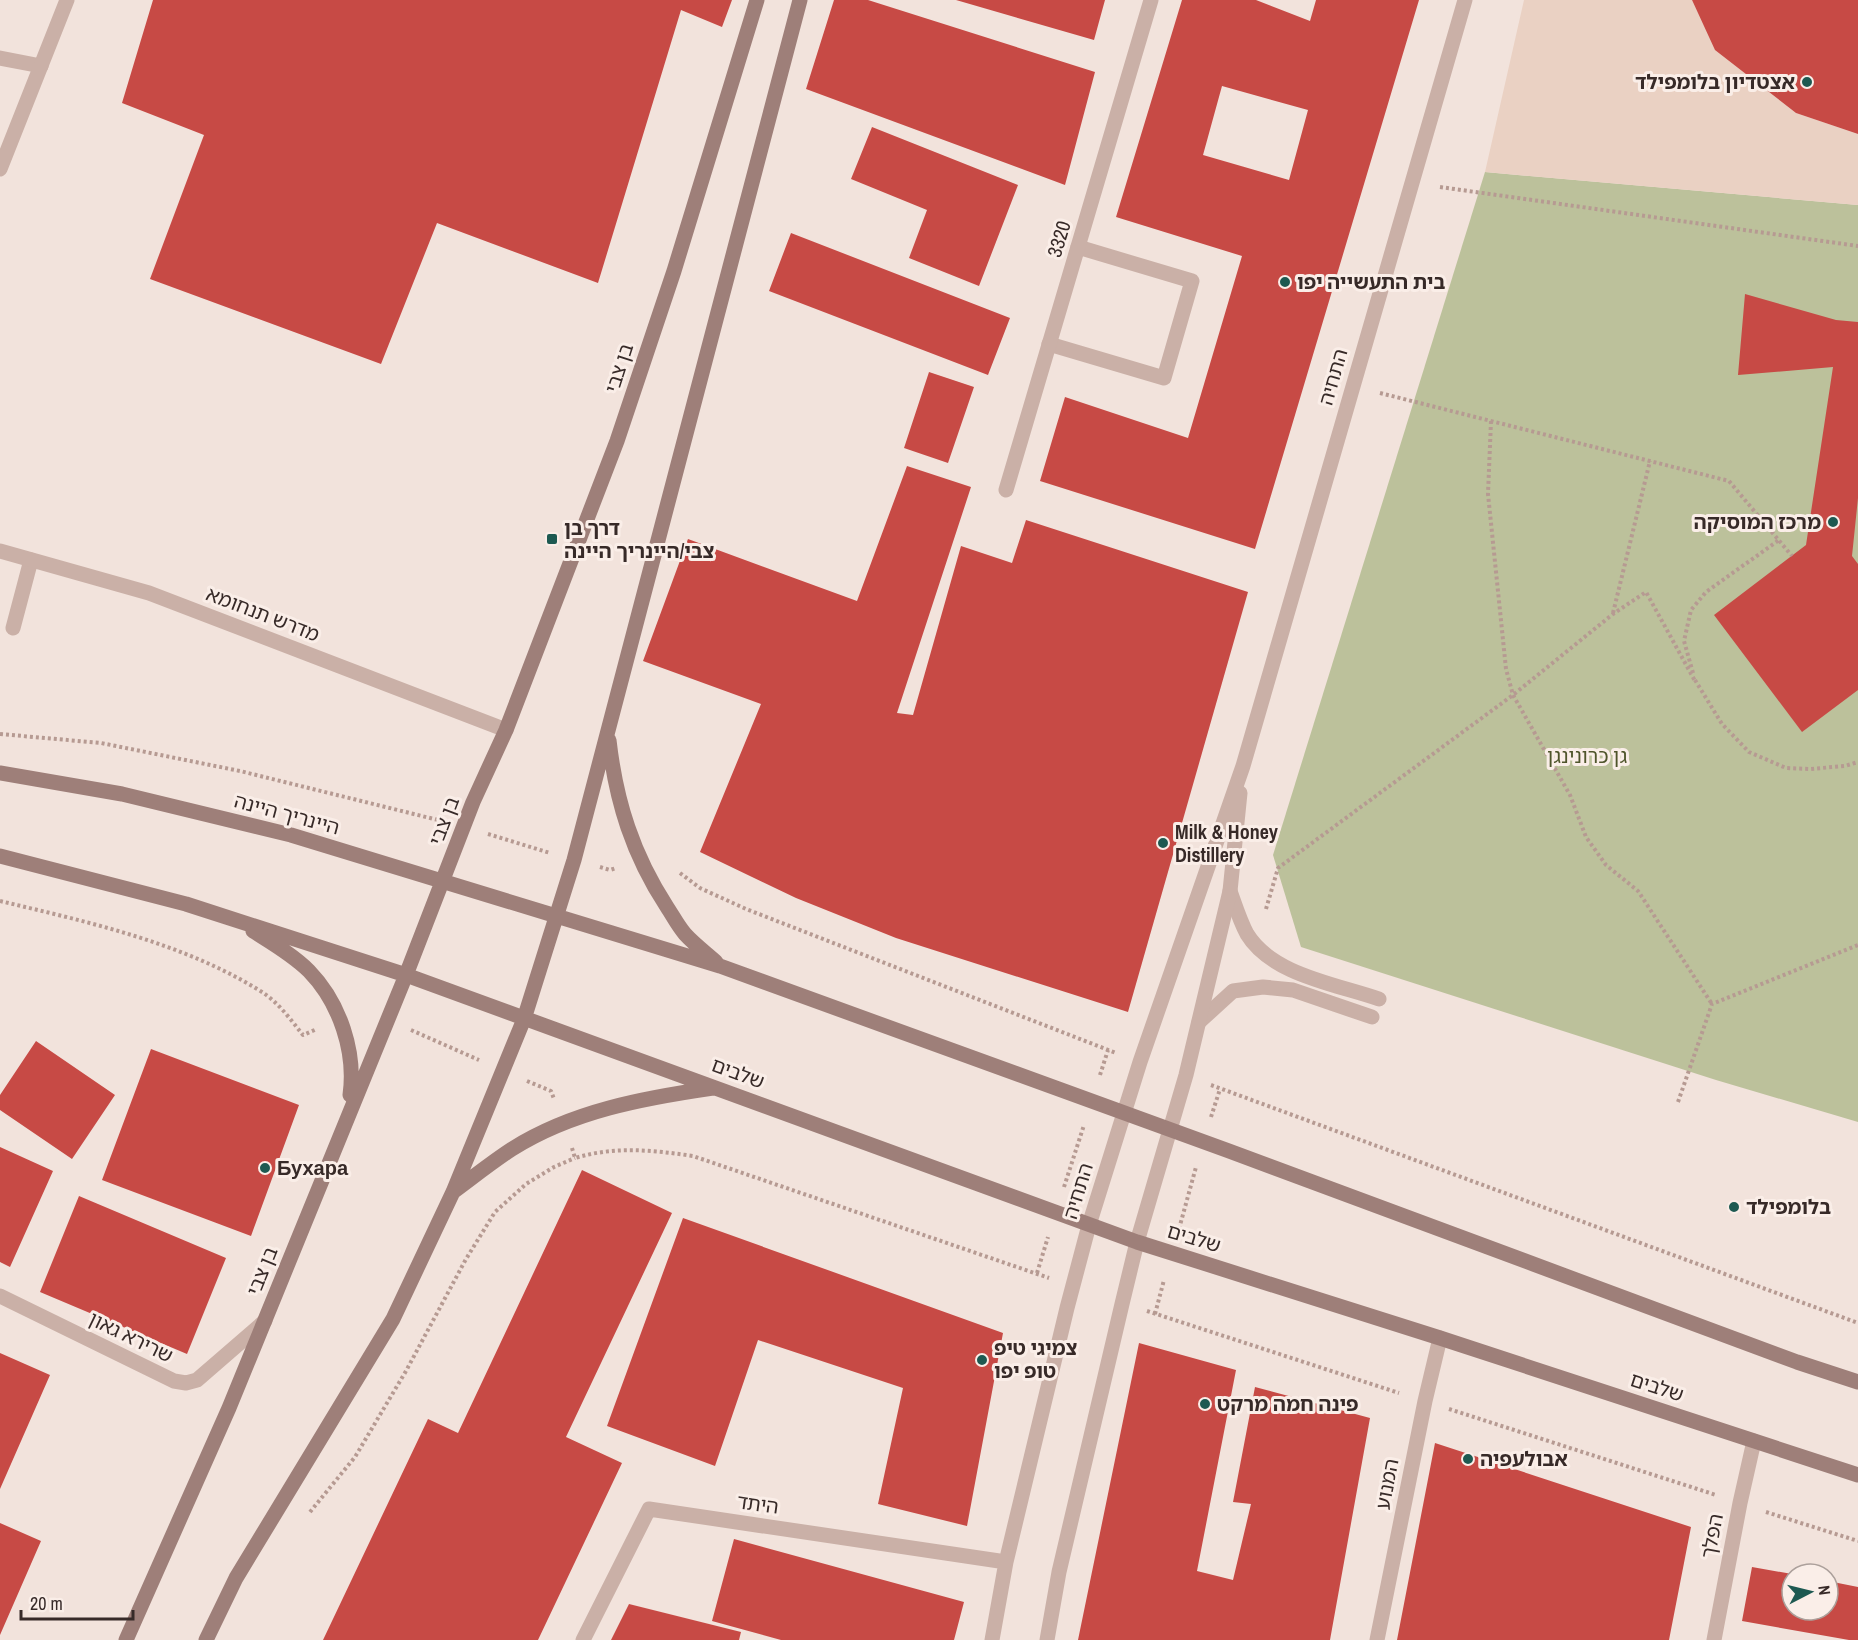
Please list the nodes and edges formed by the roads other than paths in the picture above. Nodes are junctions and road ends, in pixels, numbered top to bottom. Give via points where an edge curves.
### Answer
1 (67, 0) edge
2 (757, 0) edge
3 (800, 0) edge
4 (1151, 0) edge
5 (1465, 0) edge
6 (0, 58) edge
7 (41, 66) junction
8 (0, 169) edge
9 (1078, 247) junction
10 (1049, 344) junction
11 (1006, 490) dead end
12 (0, 550) edge
13 (32, 560) junction
14 (13, 628) dead end
15 (506, 730) junction
16 (608, 730) junction
17 (1243, 766) junction
18 (0, 773) edge
19 (0, 856) edge
20 (444, 882) junction
21 (1230, 891) junction
22 (558, 917) junction
23 (232, 918) junction
24 (720, 966) junction
25 (406, 975) junction
26 (1378, 999) dead end
27 (1372, 1017) dead end
28 (524, 1019) junction
29 (1198, 1022) junction
30 (717, 1088) junction
31 (348, 1113) junction
32 (1124, 1113) junction
33 (1171, 1130) junction
34 (453, 1192) junction
35 (1089, 1225) junction
36 (1137, 1242) junction
37 (0, 1296) edge
38 (265, 1321) junction
39 (1440, 1338) junction
40 (1858, 1382) edge
41 (1754, 1441) junction
42 (1858, 1475) edge
43 (1006, 1562) junction
44 (126, 1640) edge
45 (206, 1640) edge
46 (583, 1640) edge
47 (992, 1640) edge
48 (1047, 1640) edge
49 (1377, 1640) edge
50 (1714, 1640) edge

1 - 7 street
2 - 15 main road, בן צבי via 617,441
3 - 16 main road
4 - 9 street, 3320
5 - 17 street, התחיה
6 - 7 street
7 - 8 street
9 - 10 street, 3320
9 - 10 street via 1192,281 1164,378
10 - 11 street, 3320
12 - 13 street, מדרש תנחומא
13 - 14 street
13 - 15 street, מדרש תנחומא via 149,593
15 - 20 main road, בן צבי
16 - 22 main road
16 - 24 main road via 614,779 625,823 640,858 685,934
17 - 21 street, התחיה
17 - 32 street, התחיה
18 - 20 main road, היינריך היינה via 145,799 291,836
19 - 23 main road
20 - 22 main road, היינריך היינה
20 - 25 main road, בן צבי
21 - 26 street via 1247,934 1267,957 1299,973
21 - 29 street, התחיה
22 - 24 main road
22 - 28 main road
23 - 25 main road
23 - 31 main road via 286,952 309,971 327,995 345,1035 351,1060
24 - 32 main road
25 - 28 main road
25 - 31 main road, בן צבי
27 - 29 street via 1293,990 1263,987 1233,992
28 - 30 main road, שלבים
28 - 34 main road
29 - 33 street, התחיה
30 - 34 main road via 654,1097 562,1124 512,1149
30 - 35 main road, שלבים
31 - 38 main road, בן צבי
32 - 33 main road
32 - 35 street, התחיה
33 - 36 street, התחיה
33 - 40 main road
34 - 45 main road via 393,1319 236,1578
35 - 36 main road, שלבים
35 - 43 street, התחיה
36 - 39 main road, שלבים
36 - 48 street, התחיה via 1059,1572
37 - 38 street, שרירא גאון via 174,1382 198,1380
38 - 44 main road, בן צבי
39 - 41 main road, שלבים
39 - 49 street, המנוע
41 - 42 main road, שלבים
41 - 50 street, הפלך
43 - 46 street, היתד via 649,1509
43 - 47 street, התחיה

